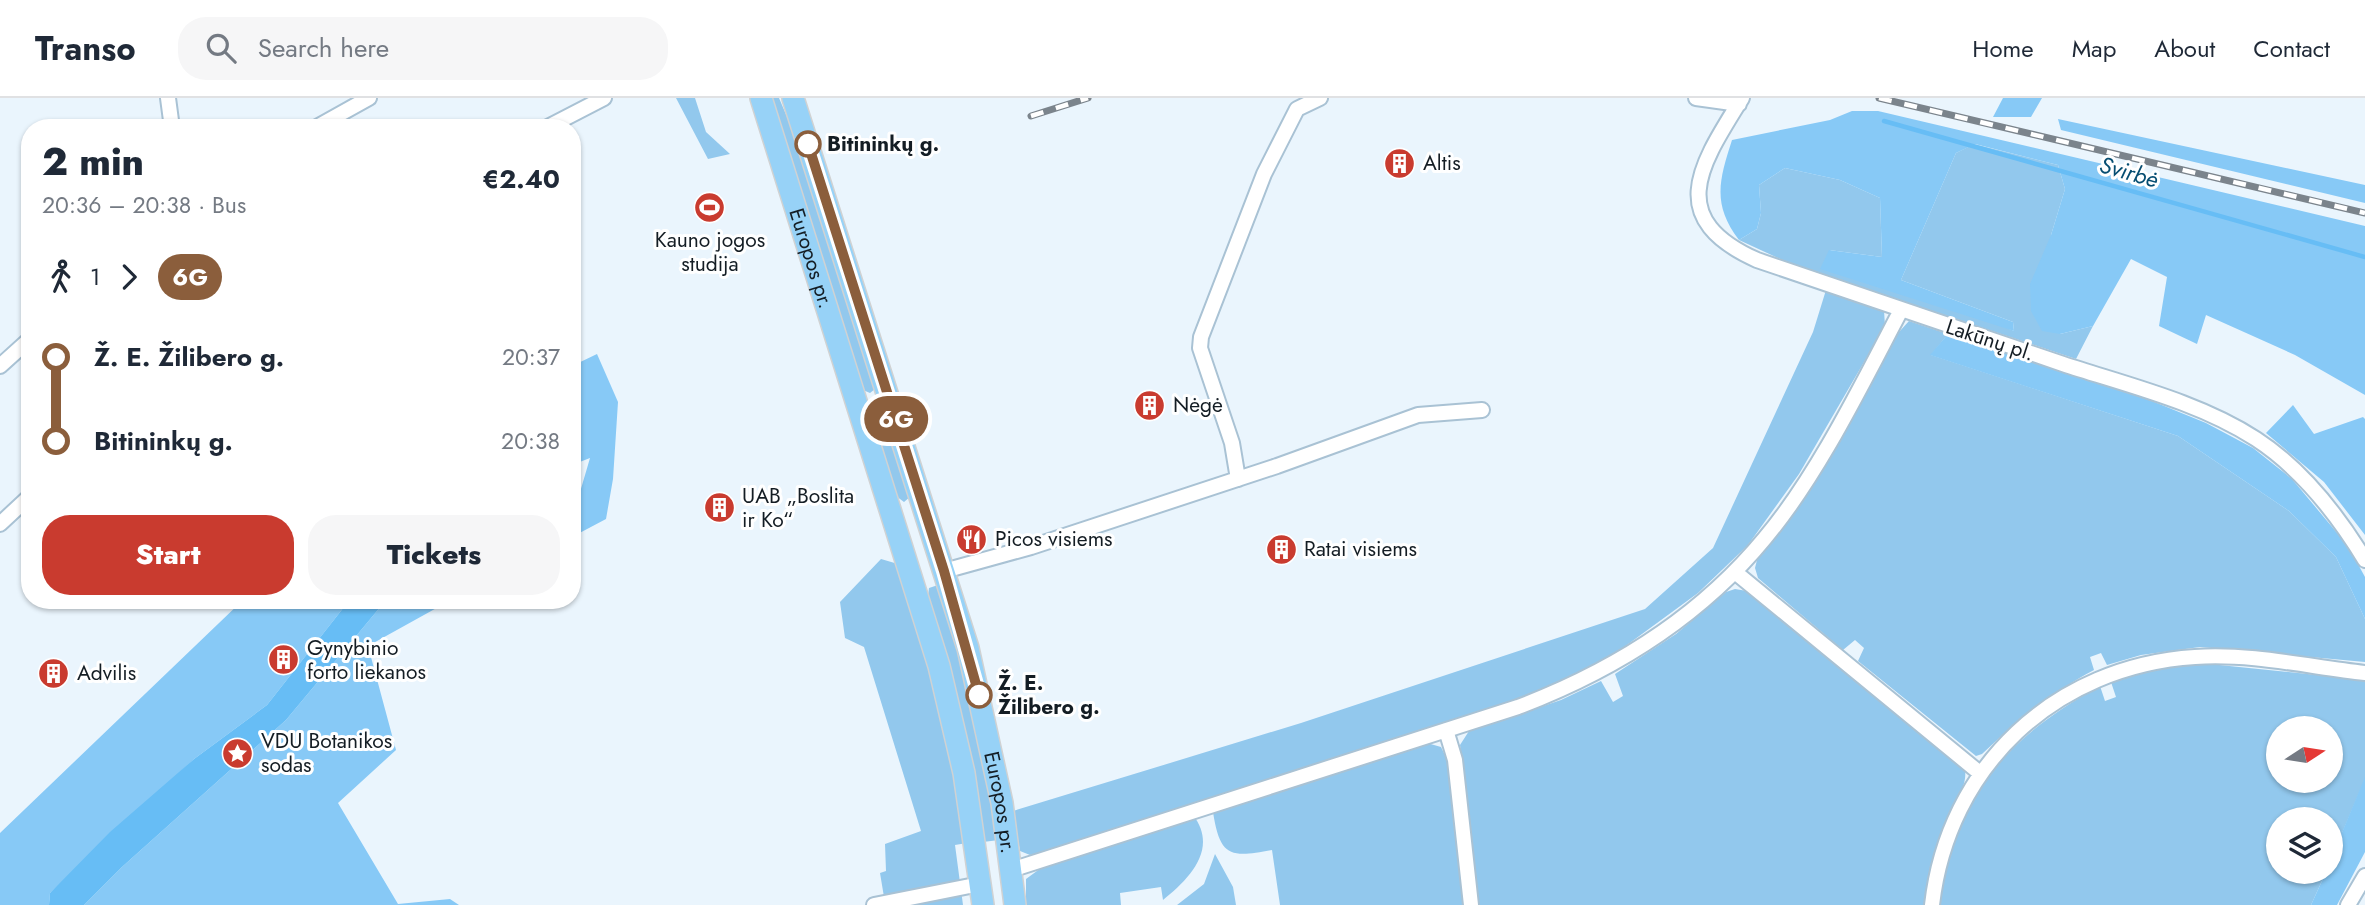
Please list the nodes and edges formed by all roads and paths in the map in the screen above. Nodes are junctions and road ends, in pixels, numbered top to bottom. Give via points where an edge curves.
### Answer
1 (168, 98) edge
2 (369, 98) edge
3 (604, 98) edge
4 (761, 98) edge
5 (793, 98) edge
6 (1320, 98) edge
7 (1696, 98) edge
8 (1740, 101) edge
9 (171, 119) edge
10 (331, 119) edge
11 (563, 119) edge
12 (1901, 310) junction
13 (21, 347) edge
14 (0, 366) edge
15 (891, 403) junction
16 (1482, 410) dead end
17 (860, 412) junction
18 (1238, 479) junction
19 (21, 504) edge
20 (0, 524) edge
21 (2365, 560) edge
22 (944, 571) junction
23 (1735, 572) junction
24 (913, 581) junction
25 (2365, 673) edge
26 (1446, 730) junction
27 (1980, 774) junction
28 (1012, 874) junction
29 (2365, 876) edge
30 (982, 895) edge
31 (874, 905) edge
32 (1015, 905) edge
33 (1471, 905) edge
34 (1932, 905) edge
35 (2348, 905) edge

1 - 9 street
2 - 10 street
3 - 11 street
4 - 17 main road, Europos pr.
5 - 15 main road, Europos pr.
6 - 18 street via 1297,109 1270,163 1201,337 1200,348 1232,443
7 - 8 street
8 - 12 street, Lakūnų pl. via 1709,151 1698,188 1704,220 1713,233 1757,260
12 - 21 street, Lakūnų pl. via 2228,423 2277,453 2304,478
12 - 23 street via 1805,481
13 - 14 street
15 - 17 main road
15 - 22 main road, Europos pr.
16 - 18 street via 1418,415
17 - 24 main road, Europos pr.
18 - 22 street
19 - 20 street
22 - 24 main road
22 - 28 main road, Europos pr. via 982,705
23 - 26 street via 1679,621 1595,673 1518,707
23 - 27 street
24 - 30 main road, Europos pr. via 952,718
25 - 27 street via 2197,657 2119,670 2081,687 2035,717
26 - 28 street
26 - 33 street via 1455,761
27 - 34 street via 1948,834
28 - 30 main road
28 - 32 main road, Europos pr.
29 - 35 street
30 - 31 street

